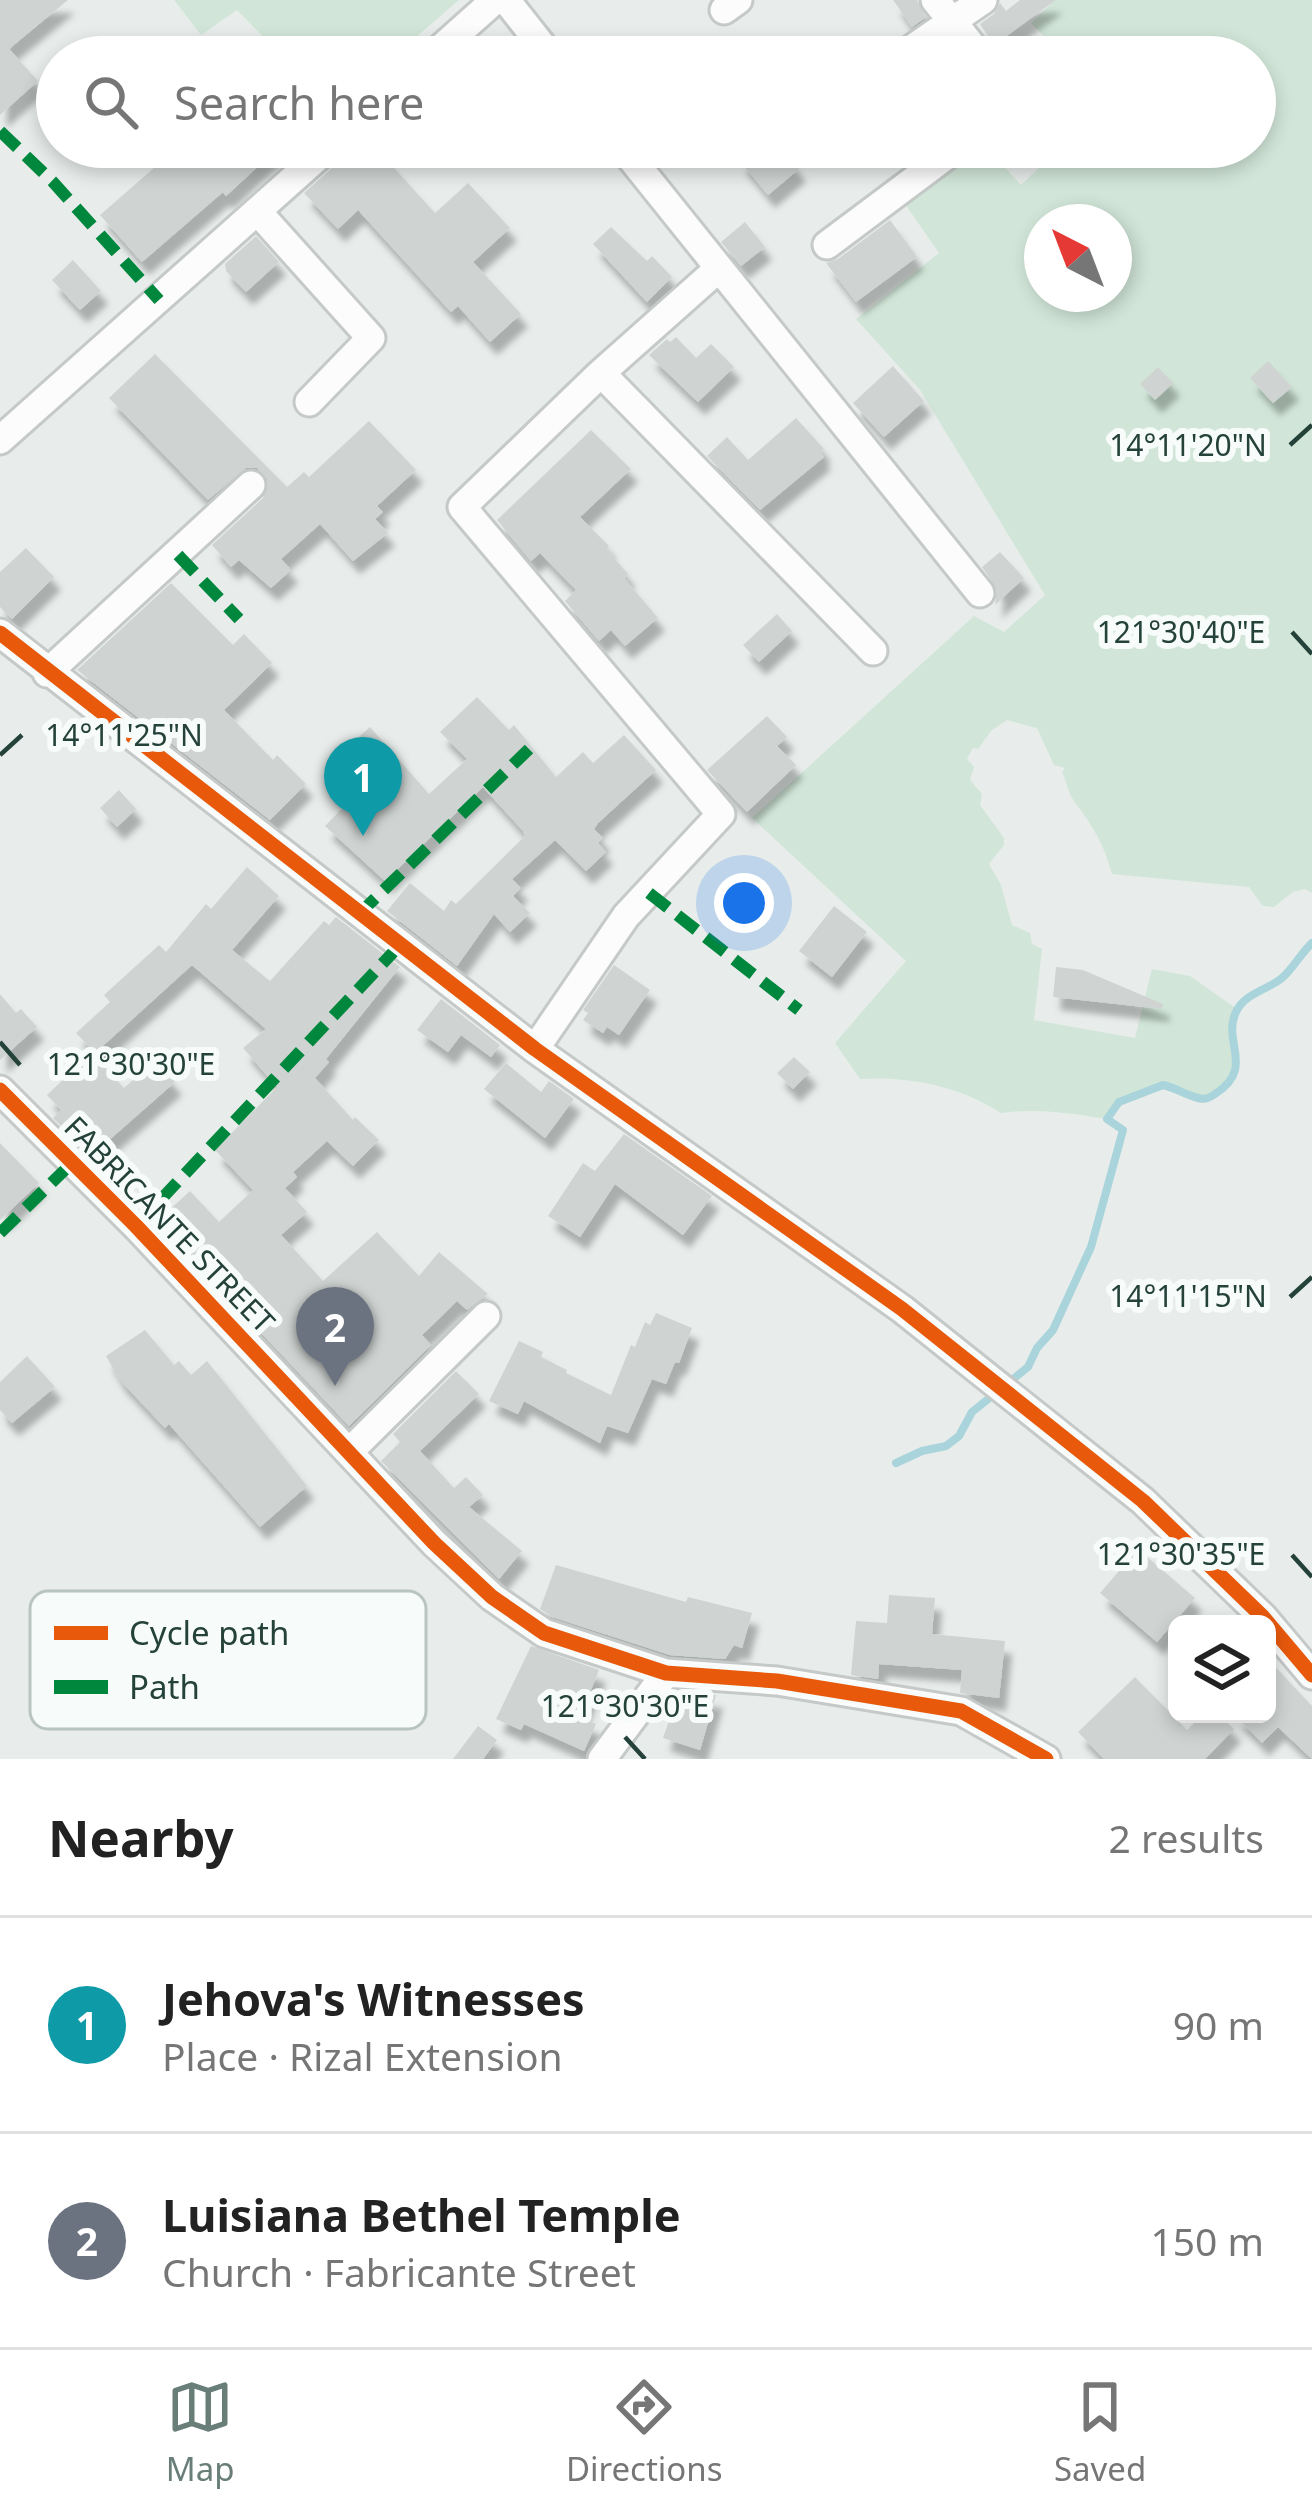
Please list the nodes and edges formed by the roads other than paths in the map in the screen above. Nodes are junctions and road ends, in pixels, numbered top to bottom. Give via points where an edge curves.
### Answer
1 (496, 0) edge
2 (506, 0) edge
3 (983, 0) edge
4 (944, 11) edge
5 (455, 36) edge
6 (534, 36) edge
7 (920, 36) edge
8 (964, 36) edge
9 (305, 168) edge
10 (639, 168) edge
11 (930, 168) edge
12 (257, 211) junction
13 (827, 245) dead end
14 (718, 269) junction
15 (601, 373) junction
16 (309, 402) dead end
17 (0, 440) edge
18 (251, 485) dead end
19 (980, 593) dead end
20 (0, 633) edge
21 (873, 651) dead end
22 (47, 673) junction
23 (535, 1049) junction
24 (0, 1090) edge
25 (486, 1316) dead end
26 (349, 1452) junction
27 (666, 1673) junction
28 (1312, 1675) edge
29 (602, 1759) edge
30 (1046, 1759) edge

1 - 5 street
2 - 6 street
3 - 4 street
4 - 7 street
4 - 8 street
9 - 12 street
10 - 14 street
11 - 13 street
12 - 16 street via 371,338
12 - 17 street
14 - 15 street
14 - 19 street
15 - 21 street
15 - 23 street via 462,507 722,814 626,916
18 - 22 street
20 - 22 street
22 - 23 street
23 - 28 street via 902,1309 1143,1502
24 - 26 street, FABRICANTE STREET
25 - 26 street
26 - 27 street, FABRICANTE STREET via 434,1544 526,1621
27 - 29 street
27 - 30 street, FABRICANTE STREET via 777,1681 961,1711

